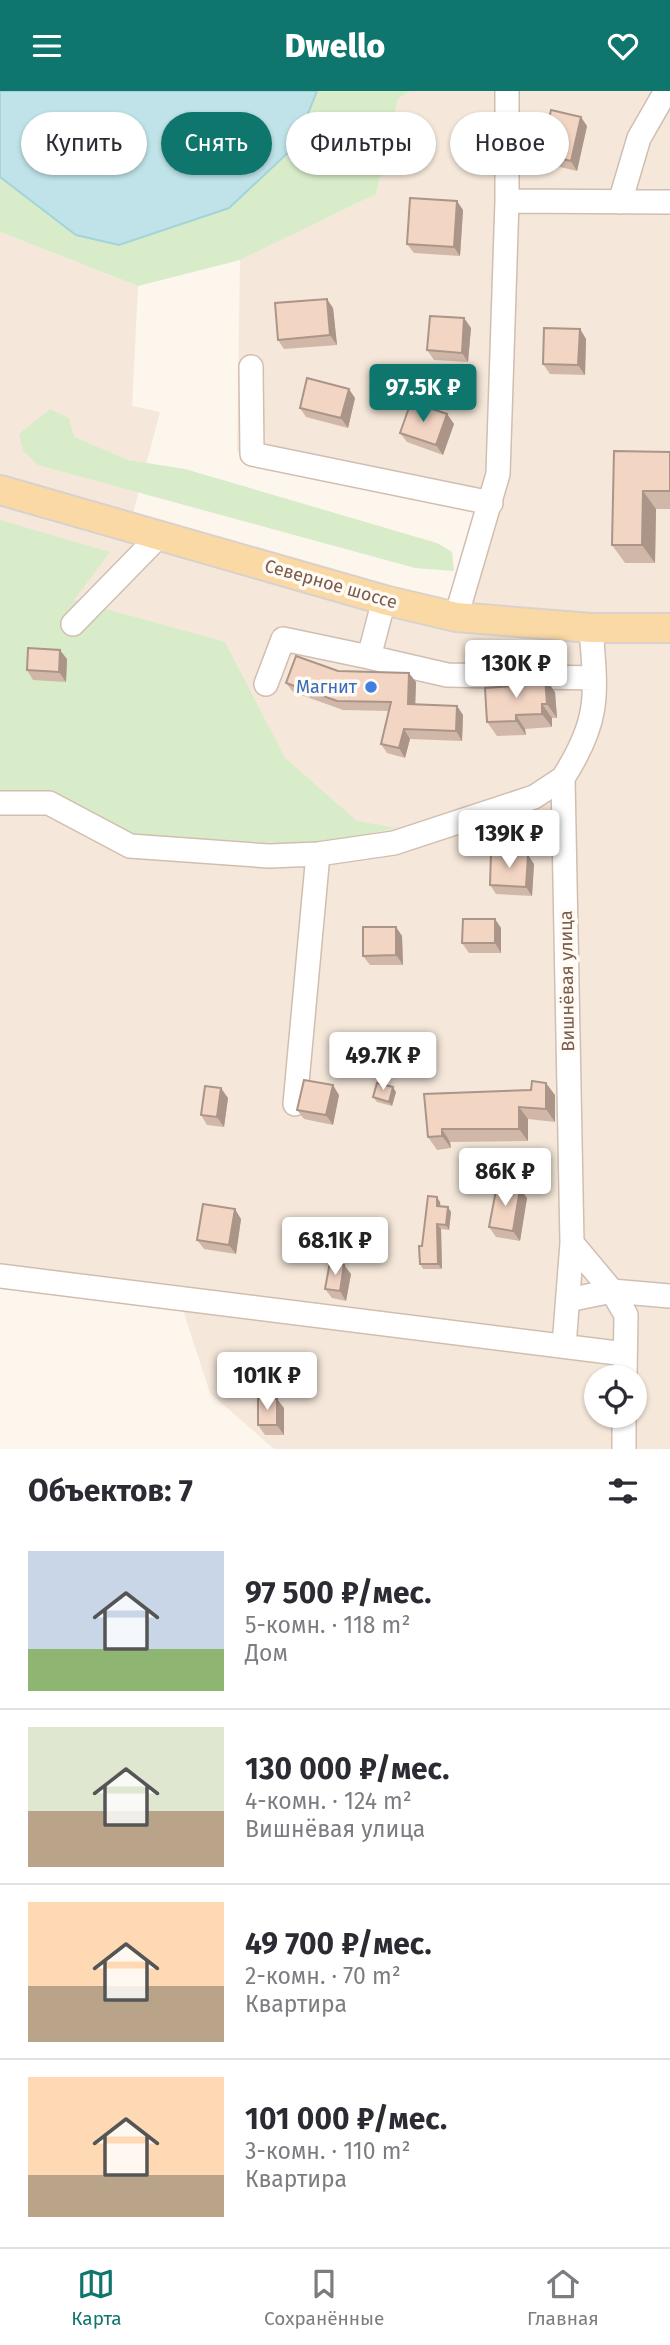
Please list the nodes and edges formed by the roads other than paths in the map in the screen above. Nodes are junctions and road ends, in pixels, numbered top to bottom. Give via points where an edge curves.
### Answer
1 (507, 91) edge
2 (666, 91) edge
3 (507, 201) junction
4 (620, 202) junction
5 (670, 202) edge
6 (251, 366) dead end
7 (0, 490) edge
8 (491, 503) junction
9 (160, 534) junction
10 (384, 600) junction
11 (456, 617) junction
12 (73, 624) dead end
13 (590, 628) junction
14 (670, 628) edge
15 (369, 657) junction
16 (594, 678) junction
17 (266, 684) dead end
18 (564, 778) junction
19 (0, 803) edge
20 (318, 854) junction
21 (295, 1104) edge
22 (572, 1243) junction
23 (0, 1276) edge
24 (612, 1291) junction
25 (670, 1296) edge
26 (568, 1300) junction
27 (564, 1346) junction
28 (622, 1365) edge
29 (625, 1365) edge
30 (624, 1428) edge
31 (624, 1449) edge

1 - 3 street
2 - 4 street via 639,138
3 - 4 street
3 - 8 street via 498,474
4 - 5 street
6 - 8 street via 252,454
7 - 9 main road, Северное шоссе
8 - 11 street
9 - 10 main road, Северное шоссе
9 - 12 street
10 - 11 main road, Северное шоссе
10 - 15 street
11 - 13 main road, Северное шоссе
13 - 14 main road, Северное шоссе
13 - 16 street
15 - 16 street via 447,675
15 - 17 street via 283,639
16 - 18 street via 594,715 583,748
18 - 20 street via 534,797 394,843
18 - 22 street, Вишнёвая улица
19 - 20 street via 49,803 130,846 269,856
20 - 21 street
22 - 24 street
22 - 26 street, Вишнёвая улица
23 - 27 street
24 - 25 street
24 - 26 street
24 - 29 street via 626,1315
26 - 27 street, Вишнёвая улица
27 - 28 street
30 - 31 street

